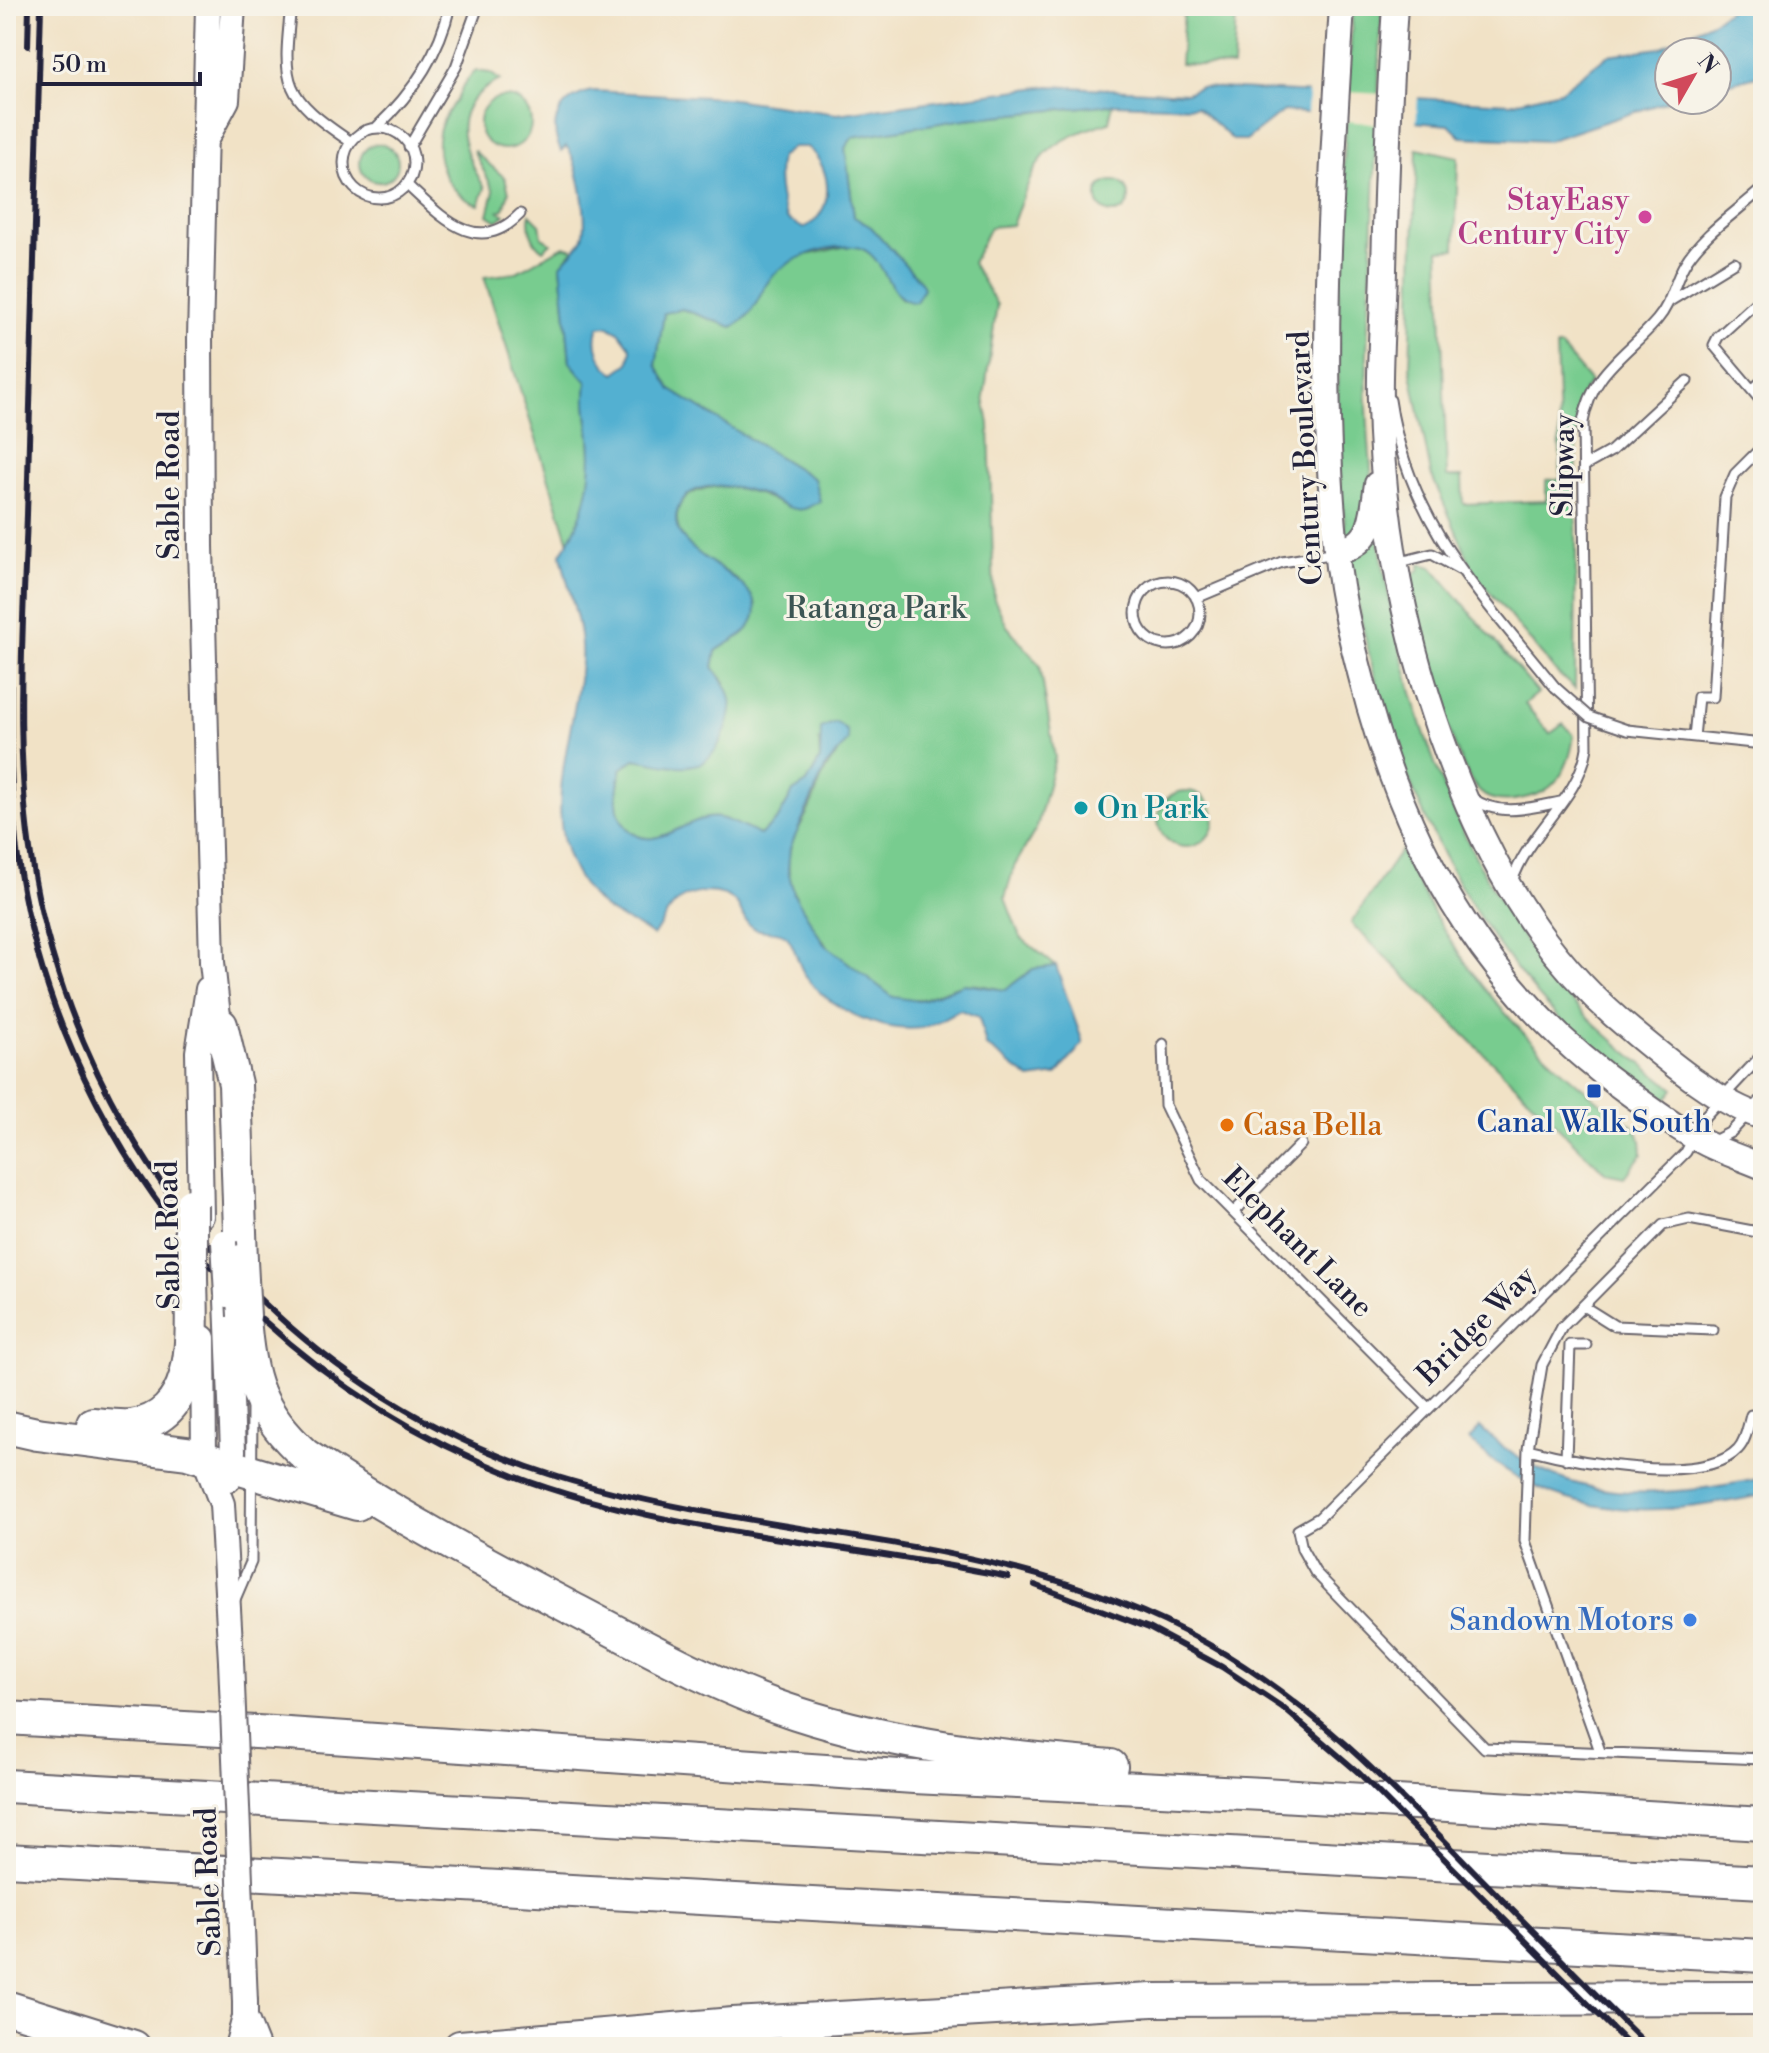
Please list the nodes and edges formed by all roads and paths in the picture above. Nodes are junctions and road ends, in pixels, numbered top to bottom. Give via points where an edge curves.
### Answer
1 (208, 6) edge
2 (233, 6) edge
3 (291, 6) edge
4 (450, 6) edge
5 (478, 6) edge
6 (1342, 6) edge
7 (1395, 6) edge
8 (376, 128) junction
9 (204, 141) junction
10 (351, 142) junction
11 (409, 147) junction
12 (407, 185) junction
13 (1763, 188) edge
14 (520, 214) dead end
15 (1734, 262) dead end
16 (1763, 296) edge
17 (1670, 301) junction
18 (1382, 357) junction
19 (1763, 380) edge
20 (1687, 381) dead end
21 (1752, 390) junction
22 (1380, 402) junction
23 (1763, 403) edge
24 (1763, 446) edge
25 (1586, 465) junction
26 (1336, 553) junction
27 (1396, 563) junction
28 (1462, 570) junction
29 (1196, 598) junction
30 (1694, 737) junction
31 (1763, 744) edge
32 (1458, 782) junction
33 (1560, 802) junction
34 (1510, 894) junction
35 (212, 962) junction
36 (221, 1025) joint
37 (1163, 1044) dead end
38 (1763, 1054) edge
39 (1721, 1095) junction
40 (1759, 1109) edge
41 (1301, 1144) dead end
42 (1695, 1144) junction
43 (1763, 1167) edge
44 (197, 1203) joint
45 (1234, 1212) junction
46 (1763, 1233) edge
47 (196, 1271) junction
48 (1583, 1306) junction
49 (236, 1308) junction
50 (1713, 1330) dead end
51 (1586, 1345) dead end
52 (252, 1379) junction
53 (1427, 1407) junction
54 (1751, 1415) dead end
55 (6, 1426) edge
56 (1528, 1449) junction
57 (1566, 1459) junction
58 (230, 1464) junction
59 (448, 1542) junction
60 (228, 1614) junction
61 (6, 1718) edge
62 (1763, 1737) edge
63 (1600, 1751) junction
64 (1761, 1759) edge
65 (6, 1786) edge
66 (1263, 1794) junction
67 (1763, 1824) edge
68 (6, 1860) edge
69 (1763, 1882) edge
70 (1763, 1956) edge
71 (1763, 1998) edge
72 (6, 2007) edge
73 (245, 2010) junction
74 (134, 2047) edge
75 (237, 2047) edge
76 (257, 2047) edge
77 (460, 2047) edge

1 - 9 main road, Sable Road
2 - 9 main road via 227,100
3 - 10 lane via 285,60 289,83 316,119
4 - 8 lane via 432,57 413,88
5 - 11 lane via 456,67
6 - 26 main road, Century Boulevard via 1328,408
7 - 18 main road
8 - 10 lane
8 - 11 lane via 399,134
9 - 35 main road, Sable Road via 201,546
10 - 12 lane via 344,170 355,190 376,199
11 - 12 lane via 414,164
12 - 14 lane via 448,222 473,233 493,233
13 - 17 lane, Slipway via 1697,247 1684,264
15 - 17 lane
16 - 21 lane via 1714,345
17 - 25 lane, Slipway via 1594,385 1583,422
18 - 22 main road
18 - 28 lane via 1410,480 1435,534
19 - 21 lane
20 - 25 lane via 1611,451
21 - 23 lane
22 - 26 main road via 1369,531 1357,547
22 - 27 main road
24 - 30 lane via 1735,474 1725,497 1713,693 1698,697
25 - 33 lane, Slipway via 1587,748 1578,782
26 - 29 lane via 1282,562
26 - 42 main road, Century Boulevard via 1380,745 1433,871 1464,925 1497,973 1566,1043
27 - 28 lane via 1432,554
27 - 32 main road via 1420,670
28 - 30 lane, bridge via 1571,703 1589,717 1627,730
29 - 29 lane via 1199,622 1190,637 1175,645 1157,644 1143,633 1136,617 1138,600 1149,586 1175,581
30 - 31 lane
32 - 33 lane via 1479,803 1502,810
32 - 34 main road
33 - 34 lane, Slipway via 1522,857
34 - 39 main road via 1600,1006
35 - 36 main road, Sable Road
35 - 44 main road, Sable Road via 198,1052
36 - 49 highway, bridge via 235,1084
37 - 45 lane, Elephant Lane via 1165,1105 1201,1180
38 - 39 lane
39 - 40 main road
39 - 42 lane
40 - 42 lane via 1731,1132
41 - 45 lane
42 - 43 main road, Century Boulevard
42 - 53 lane, Bridge Way
44 - 47 highway, bridge
45 - 53 lane, Elephant Lane
46 - 48 lane via 1676,1219 1663,1225
47 - 55 highway via 189,1371 180,1395 154,1418 131,1426
47 - 58 main road, Sable Road
48 - 50 lane via 1615,1326
48 - 56 lane via 1562,1327 1542,1365
49 - 52 highway
49 - 58 main road, Sable Road
51 - 57 lane via 1570,1345
52 - 58 lane
52 - 59 highway via 268,1414 305,1455
53 - 63 lane, Bridge Way via 1319,1518 1298,1530 1302,1549 1315,1572 1485,1748
54 - 57 lane via 1741,1447 1720,1462 1639,1467
55 - 58 highway
56 - 57 lane
56 - 63 lane via 1525,1541
58 - 59 highway via 356,1503
58 - 60 main road, Sable Road via 222,1504
58 - 60 lane via 251,1562
59 - 66 highway via 727,1689 799,1714 912,1741 1045,1760 1203,1773
60 - 73 main road, Sable Road, bridge
61 - 66 highway via 914,1777
62 - 64 lane
63 - 64 lane
65 - 69 highway
66 - 67 highway
68 - 70 highway
71 - 77 highway via 1152,2000 733,2024
72 - 74 highway
73 - 75 main road, Sable Road
73 - 76 main road, Sable Road

